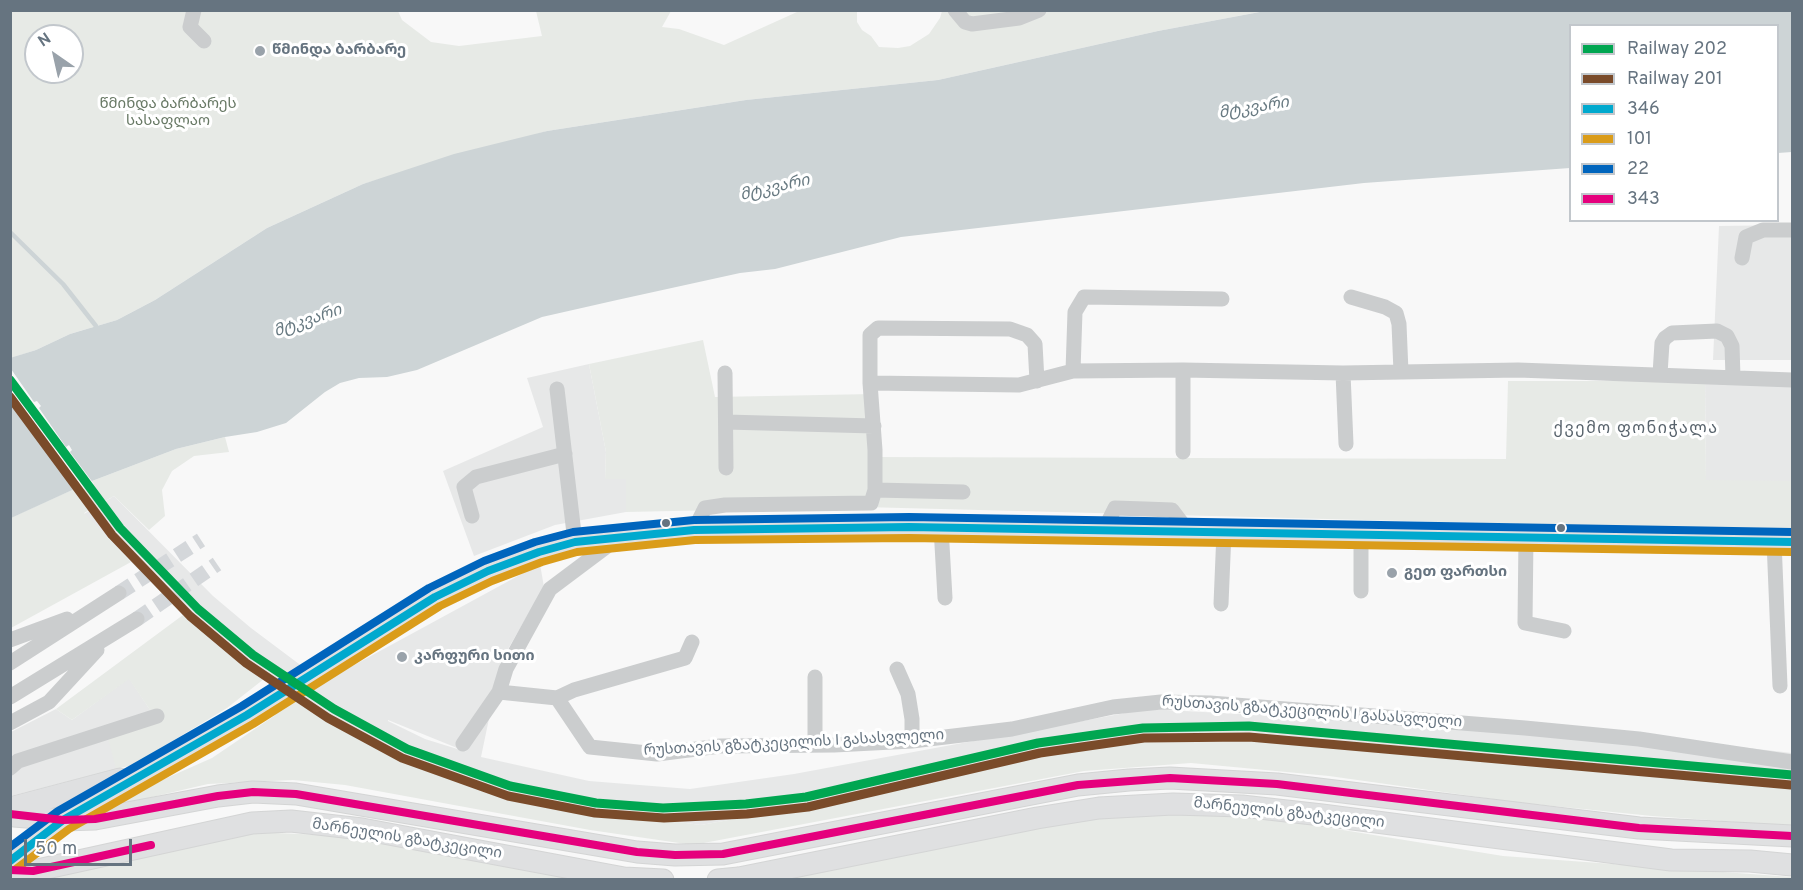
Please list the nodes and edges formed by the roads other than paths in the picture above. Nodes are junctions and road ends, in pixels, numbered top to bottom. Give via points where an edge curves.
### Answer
1 (194, 10) edge
2 (955, 10) edge
3 (1039, 10) edge
4 (204, 41) dead end
5 (1792, 230) edge
6 (1742, 258) dead end
7 (1351, 297) dead end
8 (1222, 299) dead end
9 (1183, 370) junction
10 (1073, 371) junction
11 (1401, 372) junction
12 (725, 373) dead end
13 (1343, 373) junction
14 (1660, 374) junction
15 (1733, 377) junction
16 (1792, 380) edge
17 (1037, 381) junction
18 (870, 383) junction
19 (557, 389) dead end
20 (726, 422) junction
21 (874, 426) junction
22 (1346, 444) dead end
23 (1183, 452) dead end
24 (565, 454) junction
25 (726, 468) dead end
26 (875, 490) junction
27 (963, 492) dead end
28 (472, 516) dead end
29 (941, 527) junction
30 (694, 530) junction
31 (1224, 532) junction
32 (1361, 535) junction
33 (620, 536) junction
34 (1526, 537) junction
35 (575, 542) junction
36 (1783, 542) edge
37 (1361, 591) dead end
38 (119, 593) tunnel mouth
39 (945, 598) dead end
40 (1221, 604) dead end
41 (93, 610) junction
42 (137, 620) tunnel mouth
43 (1564, 631) dead end
44 (109, 636) junction
45 (10, 640) edge
46 (692, 642) dead end
47 (10, 663) edge
48 (897, 669) dead end
49 (815, 677) dead end
50 (1780, 686) dead end
51 (499, 692) junction
52 (10, 697) edge
53 (557, 698) junction
54 (157, 716) dead end
55 (10, 723) edge
56 (912, 741) junction
57 (463, 744) dead end
58 (815, 745) junction
59 (1792, 762) edge
60 (10, 768) edge
61 (146, 771) junction
62 (12, 812) edge
63 (63, 820) junction
64 (1792, 837) edge
65 (13, 862) edge
66 (1792, 865) edge
67 (663, 879) edge
68 (718, 879) edge

1 - 4 street via 190,27
2 - 3 street via 972,24 1019,18
5 - 6 street via 1763,230 1746,237
7 - 11 street via 1396,313
8 - 10 street via 1084,297 1075,312
9 - 10 street
9 - 13 street
9 - 23 street
10 - 17 street
11 - 13 street
11 - 14 street
12 - 20 street
13 - 22 street
14 - 15 street
14 - 15 street via 1665,338 1672,333 1717,331 1727,336 1732,346
15 - 16 street
17 - 18 street via 1019,385
17 - 18 street via 1035,344 1027,335 1010,329 878,328 870,335
18 - 21 street
19 - 24 street
20 - 21 street
20 - 25 street
21 - 26 street
24 - 28 street via 476,477 464,486
24 - 35 street
26 - 27 street
26 - 30 street via 871,503 865,504 705,508
29 - 30 highway
29 - 31 highway
29 - 39 street
30 - 33 highway
31 - 32 highway
31 - 40 street
32 - 34 highway
32 - 37 street
33 - 35 highway
33 - 51 street via 550,589 506,669
34 - 36 highway
34 - 43 street via 1525,623
35 - 61 highway via 488,571 435,597 181,755
36 - 50 street
38 - 41 street
41 - 45 street
41 - 47 street
42 - 44 street
44 - 52 street
44 - 55 street via 49,702
46 - 53 street via 685,658
48 - 56 street via 908,694
49 - 58 street
51 - 53 street
51 - 57 street
53 - 58 street, რუსთავის გზატკეცილის I გასასვლელი via 590,747 657,754 720,746
54 - 60 street via 18,761
56 - 58 street, რუსთავის გზატკეცილის I გასასვლელი
56 - 59 street, რუსთავის გზატკეცილის I გასასვლელი via 1012,729 1113,707 1171,702 1548,730
61 - 62 highway
61 - 63 highway
62 - 63 highway, მარნეულის გზატკეცილი
62 - 65 highway via 26,835 25,847
63 - 64 highway, მარნეულის გზატკეცილი via 116,816 253,792 296,794 637,852 723,855 1078,785 1170,778 1277,784 1639,828
63 - 65 highway
65 - 67 highway, მარნეულის გზატკეცილი via 33,871 252,823 291,821 362,829 624,878
66 - 68 highway, მარნეულის გზატკეცილი via 1671,860 1322,815 1173,804 1099,808

